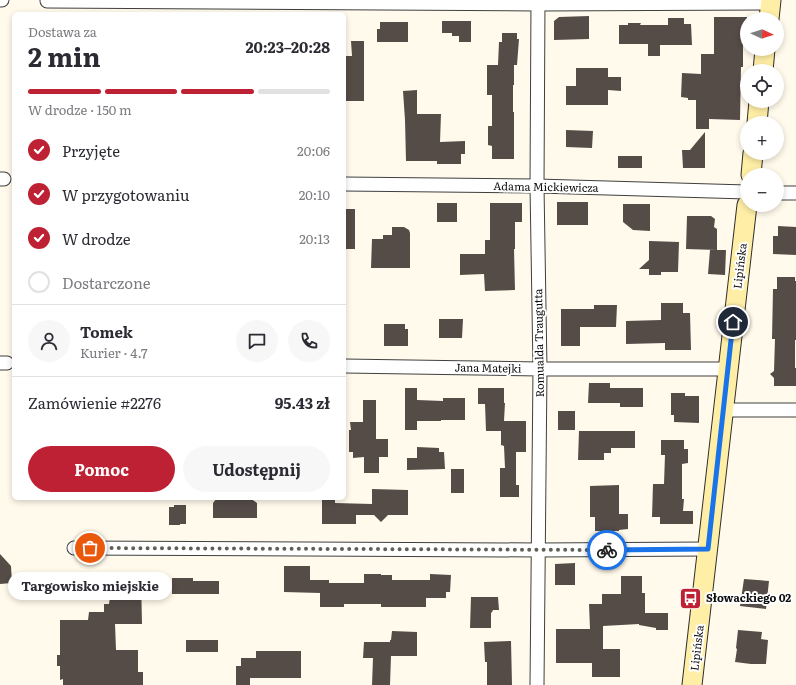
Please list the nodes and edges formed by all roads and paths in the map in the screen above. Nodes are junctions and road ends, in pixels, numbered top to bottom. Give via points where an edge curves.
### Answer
1 (47, 1) dead end
2 (538, 2) edge
3 (770, 7) edge
4 (346, 184) edge
5 (537, 186) junction
6 (740, 192) edge
7 (784, 193) edge
8 (796, 193) edge
9 (746, 212) edge
10 (346, 366) edge
11 (540, 369) junction
12 (728, 369) junction
13 (724, 410) junction
14 (796, 410) edge
15 (74, 548) dead end
16 (708, 549) junction
17 (539, 550) junction
18 (536, 685) edge
19 (692, 685) edge

1 - 2 street
2 - 3 street
2 - 5 street, Romualda Traugutta
4 - 5 street, Adama Mickiewicza
5 - 6 street, Adama Mickiewicza
5 - 11 street, Romualda Traugutta
7 - 8 street
9 - 12 street, Lipińska
10 - 11 street, Jana Matejki
11 - 12 street, Jana Matejki
11 - 17 street, Romualda Traugutta
12 - 13 street, Lipińska
13 - 14 street
13 - 16 street, Lipińska
15 - 17 street
16 - 17 street
16 - 19 street, Lipińska
17 - 18 street, Romualda Traugutta

